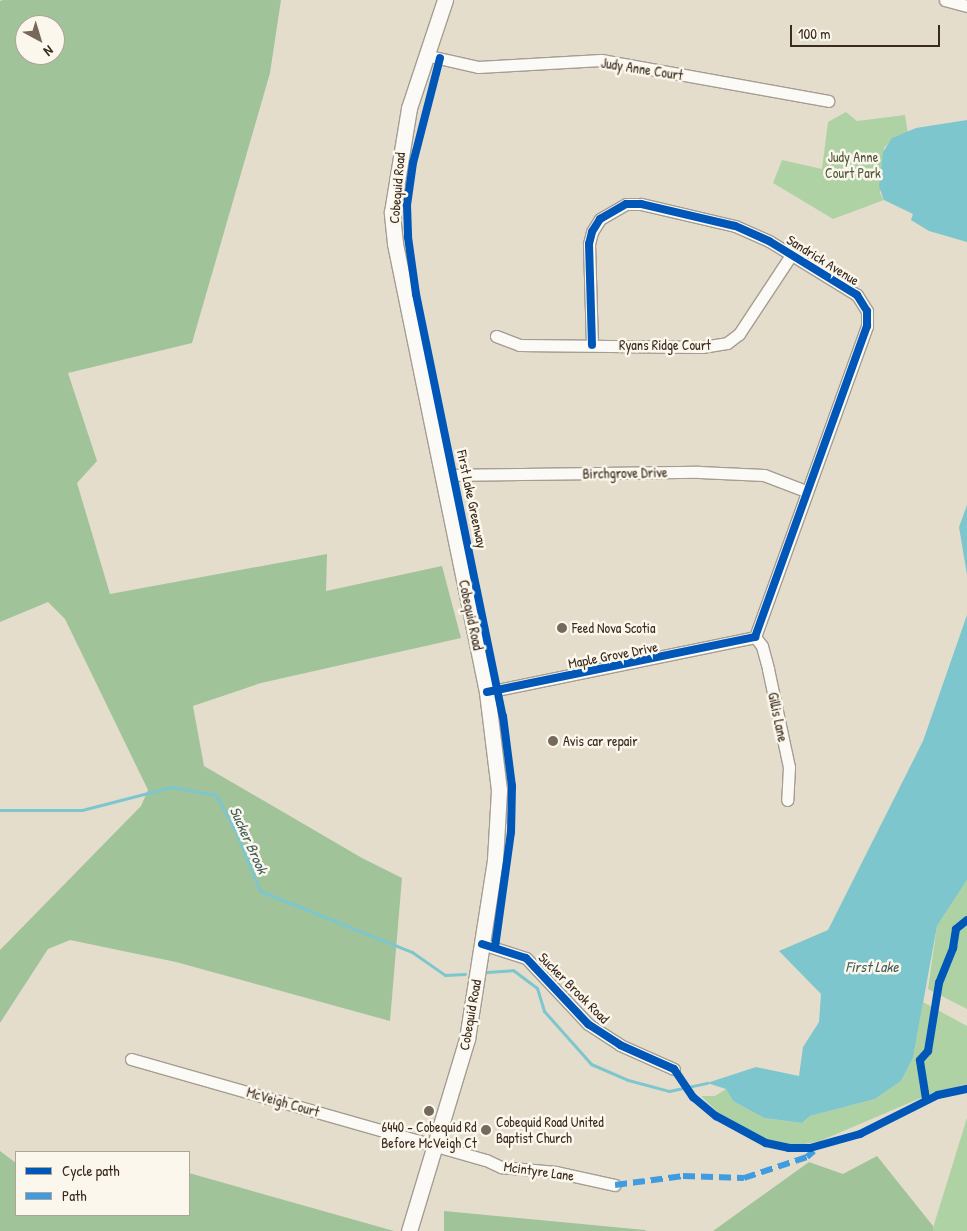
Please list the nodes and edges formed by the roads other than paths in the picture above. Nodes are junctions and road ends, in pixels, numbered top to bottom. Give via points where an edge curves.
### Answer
1 (445, 0) edge
2 (945, 0) edge
3 (967, 6) edge
4 (425, 55) junction
5 (828, 101) dead end
6 (791, 254) junction
7 (496, 336) dead end
8 (592, 345) junction
9 (442, 475) junction
10 (806, 491) junction
11 (749, 639) junction
12 (487, 692) junction
13 (788, 800) dead end
14 (482, 944) junction
15 (131, 1059) dead end
16 (674, 1069) dead end
17 (435, 1145) junction
18 (616, 1185) dead end
19 (409, 1231) edge

1 - 4 main road, Cobequid Road
2 - 3 street
4 - 5 street, Judy Anne Court via 478,67 601,60
4 - 9 main road, Cobequid Road via 401,142 392,212 395,243
6 - 8 street, Ryans Ridge Court via 739,334 728,343 702,347
6 - 8 street, Sandrick Avenue via 735,226 641,204 612,209 600,218 589,244
6 - 10 street, Sandrick Avenue via 858,295 868,319
7 - 8 street, Ryans Ridge Court via 518,346
9 - 10 street, Birchgrove Drive via 699,472 764,476
9 - 12 main road, Cobequid Road
10 - 11 street, Sandrick Avenue
11 - 12 street, Maple Grove Drive
11 - 13 street, Gillis Lane via 762,646 768,669 789,767
12 - 14 main road, Cobequid Road via 499,790 495,860
14 - 16 street, Sucker Brook Road via 526,958 588,1024 620,1045
14 - 17 main road, Cobequid Road via 467,1039
15 - 17 street, McVeigh Court
17 - 18 street, Mcintyre Lane via 501,1167 556,1172
17 - 19 main road, Cobequid Road

